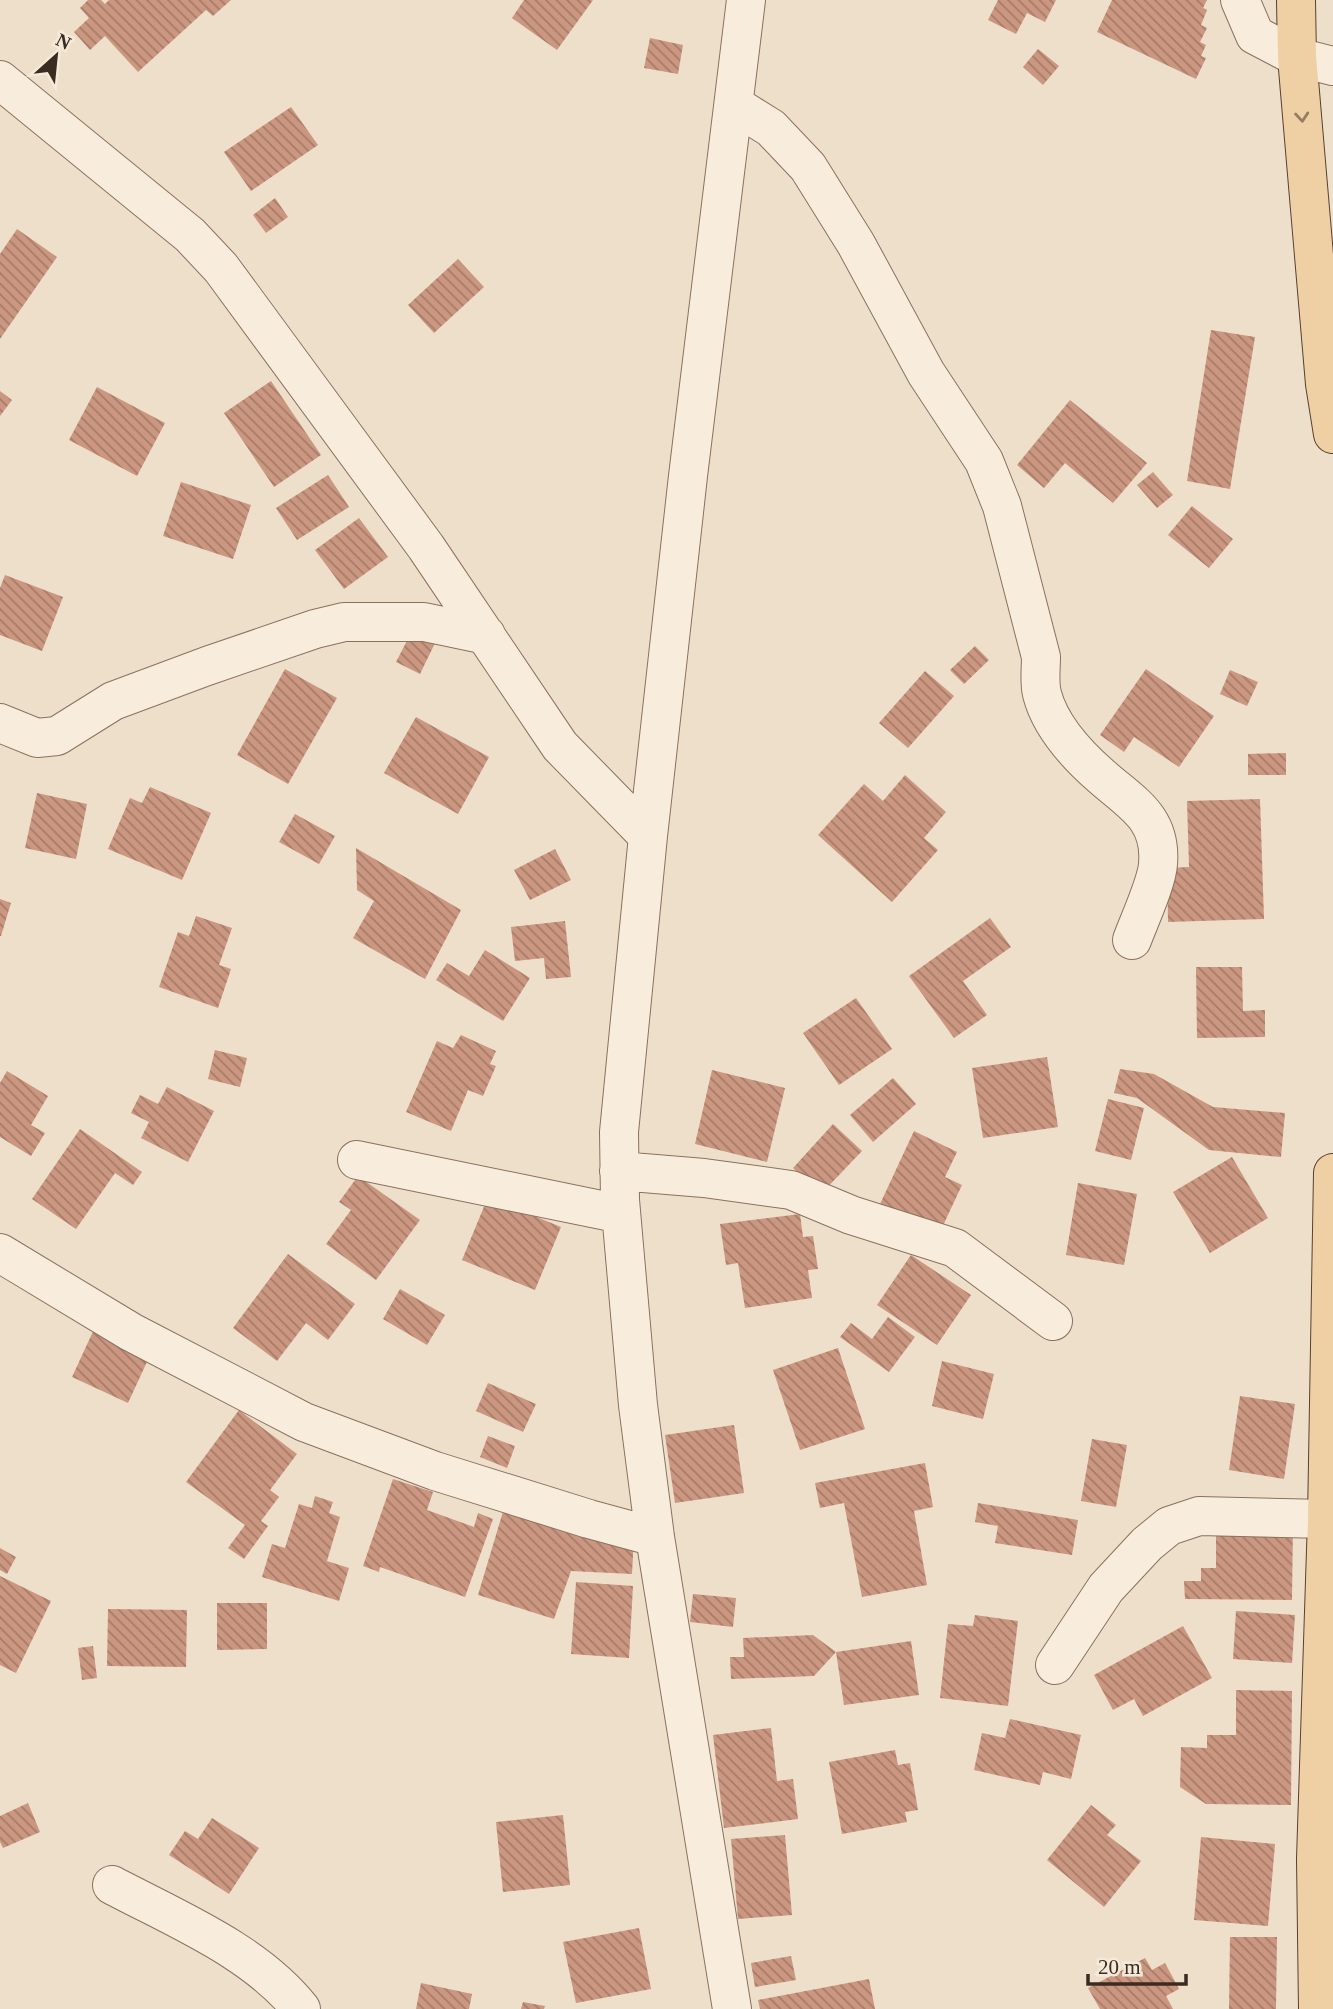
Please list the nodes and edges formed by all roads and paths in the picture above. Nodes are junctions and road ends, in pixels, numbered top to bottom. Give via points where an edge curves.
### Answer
1 (746, 0) edge
2 (1240, 0) edge
3 (1296, 0) edge
4 (1297, 57) junction
5 (1333, 66) edge
6 (0, 80) edge
7 (734, 105) junction
8 (1333, 434) edge
9 (486, 635) junction
10 (0, 723) edge
11 (648, 836) junction
12 (1132, 940) dead end
13 (357, 1160) dead end
14 (620, 1171) junction
15 (1333, 1173) edge
16 (621, 1214) junction
17 (0, 1254) edge
18 (1053, 1321) dead end
19 (1327, 1519) junction
20 (655, 1537) junction
21 (1055, 1665) dead end
22 (112, 1885) dead end
23 (301, 2009) edge
24 (732, 2009) edge
25 (1318, 2009) edge

1 - 7 street
2 - 4 street via 1255,35
3 - 4 main road
4 - 5 street
4 -> 8 main road
6 - 9 street via 190,235 221,268
7 - 11 street
7 - 12 street via 771,128 808,167 856,243 926,373 984,461 1002,506 1041,657 1042,695 1052,718 1100,775 1138,805 1158,844 1158,867
9 - 10 street via 424,622 344,622 113,701 57,736 37,738
9 - 11 street via 560,746
11 - 14 street via 619,1132
13 - 16 street
14 - 16 street
14 - 18 street via 791,1190 954,1248
15 - 19 main road
16 - 20 street
17 - 20 street via 131,1332 304,1422 435,1471
19 - 21 street via 1199,1516 1169,1526 1106,1588
19 - 25 main road via 1316,1860
20 - 24 street
22 - 23 street via 237,1953 267,1973

